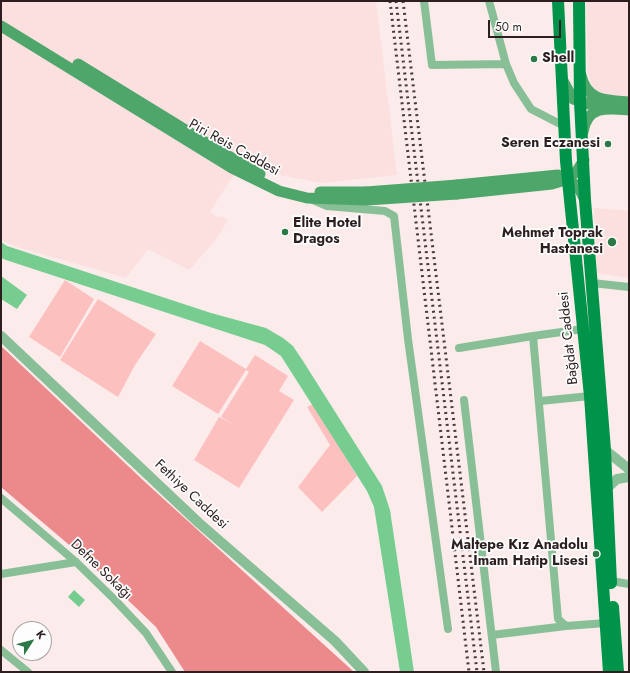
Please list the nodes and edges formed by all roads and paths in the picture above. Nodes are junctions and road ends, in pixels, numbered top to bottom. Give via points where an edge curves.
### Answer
1 (424, 1) edge
2 (489, 1) edge
3 (558, 1) edge
4 (579, 1) edge
5 (1, 18) edge
6 (1, 26) edge
7 (506, 64) junction
8 (580, 68) junction
9 (563, 82) junction
10 (580, 102) junction
11 (629, 102) edge
12 (602, 108) junction
13 (629, 110) edge
14 (564, 126) junction
15 (582, 136) junction
16 (584, 160) junction
17 (559, 179) junction
18 (366, 196) junction
19 (307, 198) junction
20 (585, 200) junction
21 (592, 283) junction
22 (629, 287) edge
23 (584, 329) junction
24 (1, 336) edge
25 (533, 336) junction
26 (459, 348) dead end
27 (590, 396) junction
28 (464, 400) dead end
29 (540, 401) junction
30 (605, 450) junction
31 (629, 469) edge
32 (629, 477) edge
33 (607, 488) junction
34 (1, 498) edge
35 (76, 562) junction
36 (1, 574) edge
37 (611, 581) junction
38 (629, 584) edge
39 (606, 623) junction
40 (566, 626) junction
41 (448, 629) dead end
42 (492, 635) junction
43 (1, 650) edge
44 (28, 672) edge
45 (172, 672) edge
46 (364, 672) edge
47 (496, 672) edge
48 (609, 672) edge
49 (618, 672) edge

1 - 7 street via 432,65
2 - 7 street
3 - 9 main road, Bağdat Caddesi
4 - 8 main road, Bağdat Caddesi
5 - 18 main road, Piri Reis Caddesi via 254,171 306,190
6 - 19 main road, Piri Reis Caddesi via 232,168 279,191
7 - 14 street via 514,83 531,109
8 - 10 main road, Bağdat Caddesi
8 - 11 main road via 583,85 594,96 604,100
9 - 10 main road via 569,95
9 - 14 main road, Bağdat Caddesi
10 - 12 main road
10 - 15 main road, Bağdat Caddesi
12 - 13 main road
12 - 15 main road via 584,123
14 - 17 main road, Bağdat Caddesi via 566,161
15 - 16 main road, Bağdat Caddesi
16 - 17 main road via 577,171
16 - 20 main road, Bağdat Caddesi
17 - 18 main road, Piri Reis Caddesi, bridge via 457,190
17 - 20 main road via 578,186
17 - 23 main road, Bağdat Caddesi via 569,195
18 - 19 main road, Piri Reis Caddesi
19 - 41 street via 327,206 385,211 394,216 408,339
20 - 21 main road, Bağdat Caddesi
21 - 22 street
21 - 30 main road, Bağdat Caddesi
23 - 25 street
23 - 27 main road, Bağdat Caddesi
24 - 46 street, Fethiye Caddesi via 199,523 334,641
25 - 26 street
25 - 29 street
27 - 29 street
27 - 39 main road, Bağdat Caddesi
28 - 42 street
29 - 40 street via 556,607 558,619
30 - 31 street
30 - 33 main road, Bağdat Caddesi
32 - 33 street via 617,479
33 - 37 main road, Bağdat Caddesi
34 - 35 street, Defne Sokağı
35 - 36 street
35 - 45 street, Defne Sokağı via 146,633
37 - 38 street
37 - 49 main road, Bağdat Caddesi
39 - 40 street
39 - 48 main road, Bağdat Caddesi
40 - 42 street
42 - 47 street
43 - 44 street

